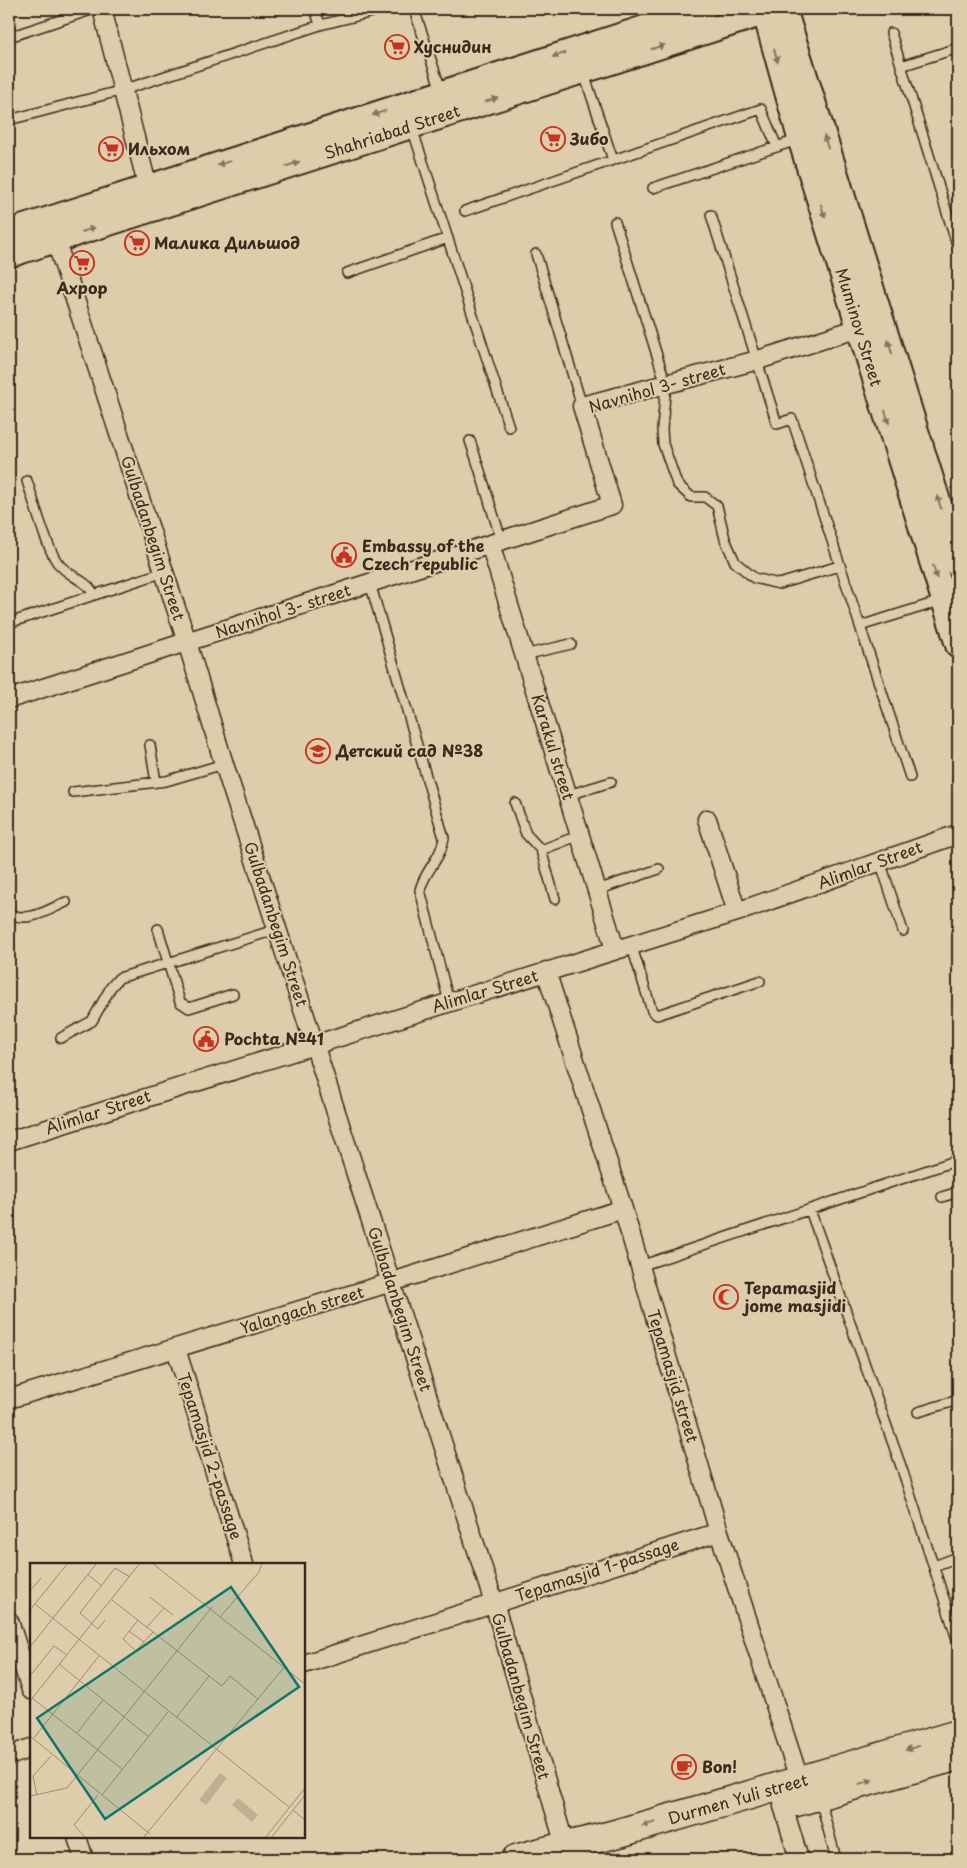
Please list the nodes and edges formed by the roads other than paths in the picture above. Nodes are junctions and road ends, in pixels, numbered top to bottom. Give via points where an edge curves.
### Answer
1 (94, 9) edge
2 (102, 9) edge
3 (316, 9) edge
4 (385, 9) edge
5 (704, 9) edge
6 (416, 10) edge
7 (772, 10) edge
8 (320, 25) junction
9 (891, 33) dead end
10 (9, 37) edge
11 (958, 48) edge
12 (901, 66) junction
13 (582, 71) junction
14 (123, 90) junction
15 (442, 93) junction
16 (408, 115) junction
17 (9, 120) edge
18 (800, 138) junction
19 (777, 147) junction
20 (613, 160) junction
21 (653, 188) dead end
22 (150, 198) junction
23 (465, 211) dead end
24 (711, 215) dead end
25 (616, 222) dead end
26 (53, 230) junction
27 (9, 232) edge
28 (448, 238) junction
29 (958, 248) edge
30 (536, 254) dead end
31 (9, 255) edge
32 (347, 272) dead end
33 (859, 328) junction
34 (758, 360) junction
35 (666, 384) junction
36 (582, 406) junction
37 (509, 427) dead end
38 (470, 441) dead end
39 (28, 482) dead end
40 (496, 542) junction
41 (958, 565) edge
42 (840, 566) junction
43 (164, 572) junction
44 (370, 583) junction
45 (94, 595) junction
46 (944, 600) junction
47 (9, 623) edge
48 (860, 626) junction
49 (187, 642) junction
50 (571, 644) dead end
51 (958, 645) edge
52 (524, 655) junction
53 (9, 699) edge
54 (150, 745) dead end
55 (224, 764) junction
56 (910, 777) dead end
57 (156, 782) junction
58 (611, 782) dead end
59 (73, 792) dead end
60 (568, 795) junction
61 (515, 803) dead end
62 (707, 819) dead end
63 (958, 834) edge
64 (580, 835) junction
65 (541, 850) junction
66 (880, 861) junction
67 (659, 869) dead end
68 (597, 890) junction
69 (555, 899) dead end
70 (66, 902) dead end
71 (737, 912) junction
72 (9, 913) edge
73 (158, 929) dead end
74 (278, 930) junction
75 (903, 931) dead end
76 (623, 947) junction
77 (167, 963) junction
78 (546, 971) junction
79 (760, 980) dead end
80 (233, 994) dead end
81 (449, 1002) junction
82 (61, 1038) dead end
83 (315, 1044) junction
84 (9, 1141) edge
85 (958, 1160) edge
86 (958, 1192) edge
87 (942, 1197) dead end
88 (623, 1209) junction
89 (810, 1210) junction
90 (640, 1266) junction
91 (392, 1282) junction
92 (176, 1349) junction
93 (9, 1399) edge
94 (958, 1400) edge
95 (918, 1412) dead end
96 (719, 1532) junction
97 (958, 1557) edge
98 (244, 1563) edge
99 (934, 1566) junction
100 (494, 1603) junction
101 (9, 1621) edge
102 (958, 1642) edge
103 (305, 1664) edge
104 (30, 1687) edge
105 (958, 1734) edge
106 (30, 1748) edge
107 (9, 1756) edge
108 (958, 1756) edge
109 (811, 1785) junction
110 (782, 1806) junction
111 (77, 1838) edge
112 (567, 1852) edge
113 (84, 1859) edge
114 (516, 1859) edge
115 (589, 1859) edge
116 (799, 1859) edge
117 (836, 1859) edge

1 - 10 lane
2 - 14 street
3 - 8 lane
4 - 8 lane
5 -> 15 main road, Shahriabad Street
6 - 15 lane
13 -> 7 main road, Shahriabad Street
7 -> 18 main road, Muminov Street
41 -> 7 main road, Muminov Street
8 - 14 lane
9 - 12 lane
11 - 12 lane
12 - 29 lane
16 -> 13 main road, Shahriabad Street
13 - 20 lane
14 - 17 lane
14 - 22 street
15 - 16 main road, Shahriabad Street
16 - 22 main road, Shahriabad Street
16 - 28 lane
18 - 19 lane
18 -> 33 main road, Muminov Street
19 - 20 lane via 761,109
19 - 21 lane
20 - 23 lane
22 - 26 main road, Shahriabad Street
24 - 34 lane
25 - 35 lane
26 - 27 main road, Shahriabad Street
26 - 31 main road, Shahriabad Street
26 - 43 street, Gulbadanbegim Street
28 - 32 lane
28 - 37 lane
30 - 36 lane
33 - 34 street, Navnihol 3- street
33 -> 46 main road, Muminov Street
34 - 35 street, Navnihol 3- street
34 - 42 lane via 777,424 792,419
35 - 36 street, Navnihol 3- street
35 - 42 lane via 663,444 676,484 691,497 705,497 717,506 735,562 754,578 779,584
36 - 40 street, Navnihol 3- street via 612,505
38 - 40 lane via 484,478
39 - 45 lane via 53,555 71,577 84,582
40 - 44 street, Navnihol 3- street
40 - 52 street, Karakul street
42 - 48 lane
43 - 45 lane
43 - 49 street, Gulbadanbegim Street
44 - 49 street, Navnihol 3- street
44 - 81 lane via 444,838 442,850 423,876 420,890
45 - 47 lane
46 - 48 lane
46 - 51 main road, Muminov Street
48 - 56 lane
49 - 53 street, Navnihol 3- street
49 - 55 street, Gulbadanbegim Street
50 - 52 lane
52 - 60 street, Karakul street
54 - 57 lane
55 - 57 lane
55 - 74 street, Gulbadanbegim Street
57 - 59 lane
58 - 60 lane
60 - 64 street, Karakul street
61 - 65 lane via 526,834
62 - 71 street
63 - 66 street, Аlimlar Street
64 - 65 lane
64 - 68 street, Karakul street
65 - 69 lane
66 - 71 street, Аlimlar Street
66 - 75 lane
67 - 68 lane
68 - 76 street, Karakul street
70 - 72 lane via 26,918
71 - 76 street, Аlimlar Street
73 - 77 lane
74 - 77 lane
74 - 83 street, Gulbadanbegim Street
76 - 78 street, Аlimlar Street
76 - 79 lane via 652,1011 657,1015
77 - 80 lane via 184,1006 189,1008
77 - 82 lane via 119,978 92,1021
78 - 81 street, Аlimlar Street
78 - 88 street, Tepamasjid street
81 - 83 street, Аlimlar Street
83 - 84 street, Аlimlar Street
83 - 91 street, Gulbadanbegim Street
85 - 89 lane
86 - 87 lane
88 - 90 street, Tepamasjid street
88 - 91 street, Yalangach street
89 - 90 lane
89 - 99 lane
90 - 96 street, Tepamasjid street
91 - 92 street, Yalangach street
91 - 100 street, Gulbadanbegim Street
92 - 93 street, Yalangach street
92 - 98 street, Tepamasjid 2-passage
94 - 95 lane
96 - 100 street, Tepamasjid 1-passage
96 - 109 street, Tepamasjid street
97 - 99 lane
99 - 102 lane
100 - 103 street, Tepamasjid 1-passage
100 - 112 street, Gulbadanbegim Street
101 - 104 street
105 -> 109 main road, Durmen Yuli street
106 - 107 street
109 -> 108 main road, Durmen Yuli street
109 - 110 main road, Durmen Yuli street
109 -> 112 main road, Durmen Yuli street via 604,1837
109 - 117 lane
110 - 115 main road, Durmen Yuli street
110 - 116 street
111 - 113 street
112 - 114 main road, Durmen Yuli street

